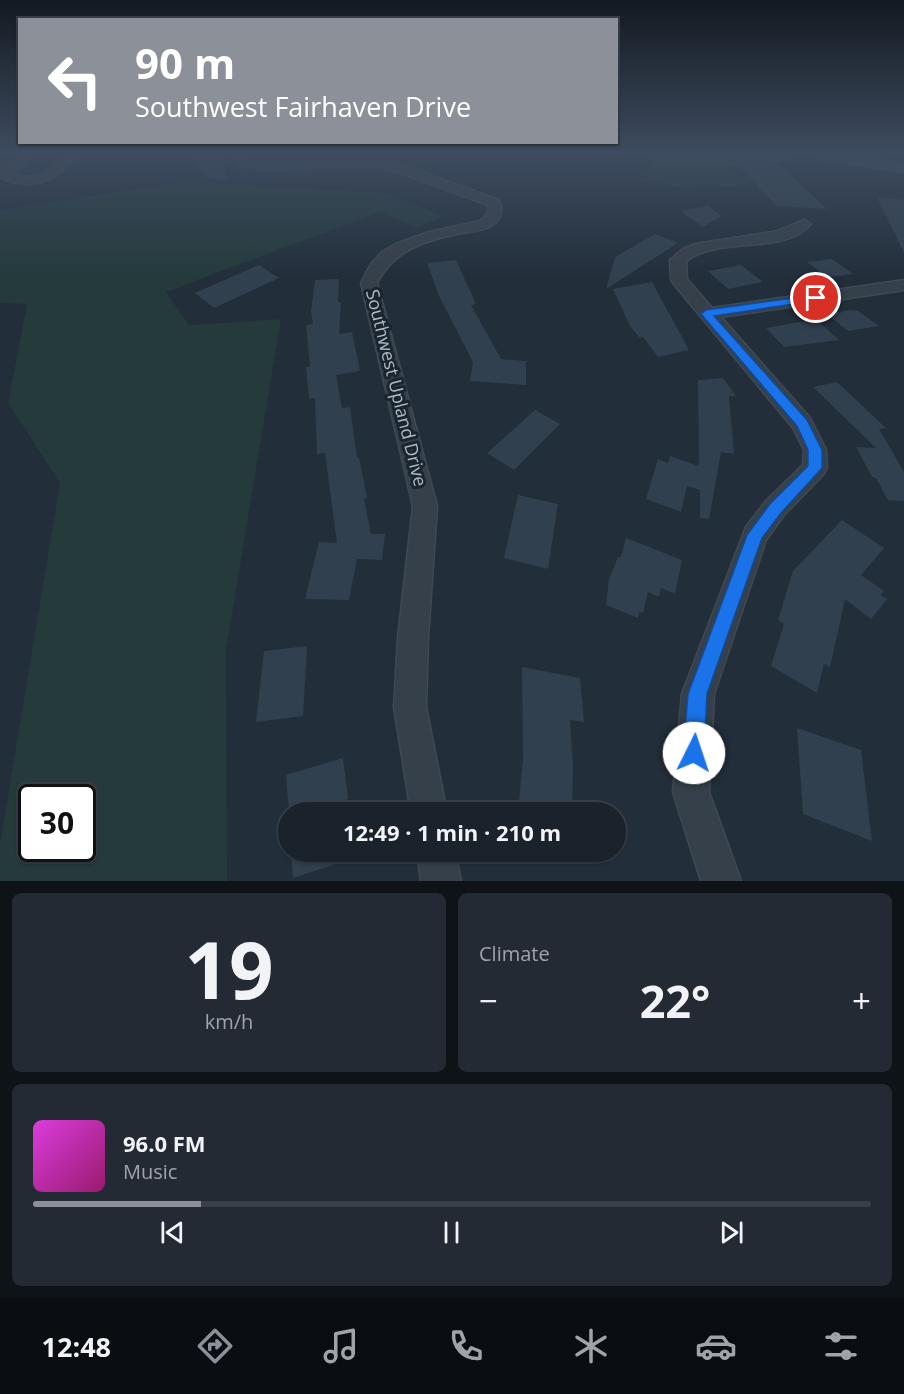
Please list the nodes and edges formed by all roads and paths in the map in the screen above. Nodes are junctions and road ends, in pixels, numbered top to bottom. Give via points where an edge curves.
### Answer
1 (472, 195) edge
2 (804, 225) dead end
3 (904, 285) edge
4 (706, 314) junction
5 (427, 802) edge
6 (438, 862) edge
7 (441, 881) edge
8 (720, 881) edge

1 - 5 street, Southwest Upland Drive via 494,203 493,218 485,224 412,242 391,252 373,270 369,283 425,506 412,638 410,706
2 - 4 street via 783,235 685,252 678,260 679,280
3 - 4 street
4 - 8 street via 802,424 815,450 815,468 775,508 755,535 698,694 691,792
6 - 7 street

